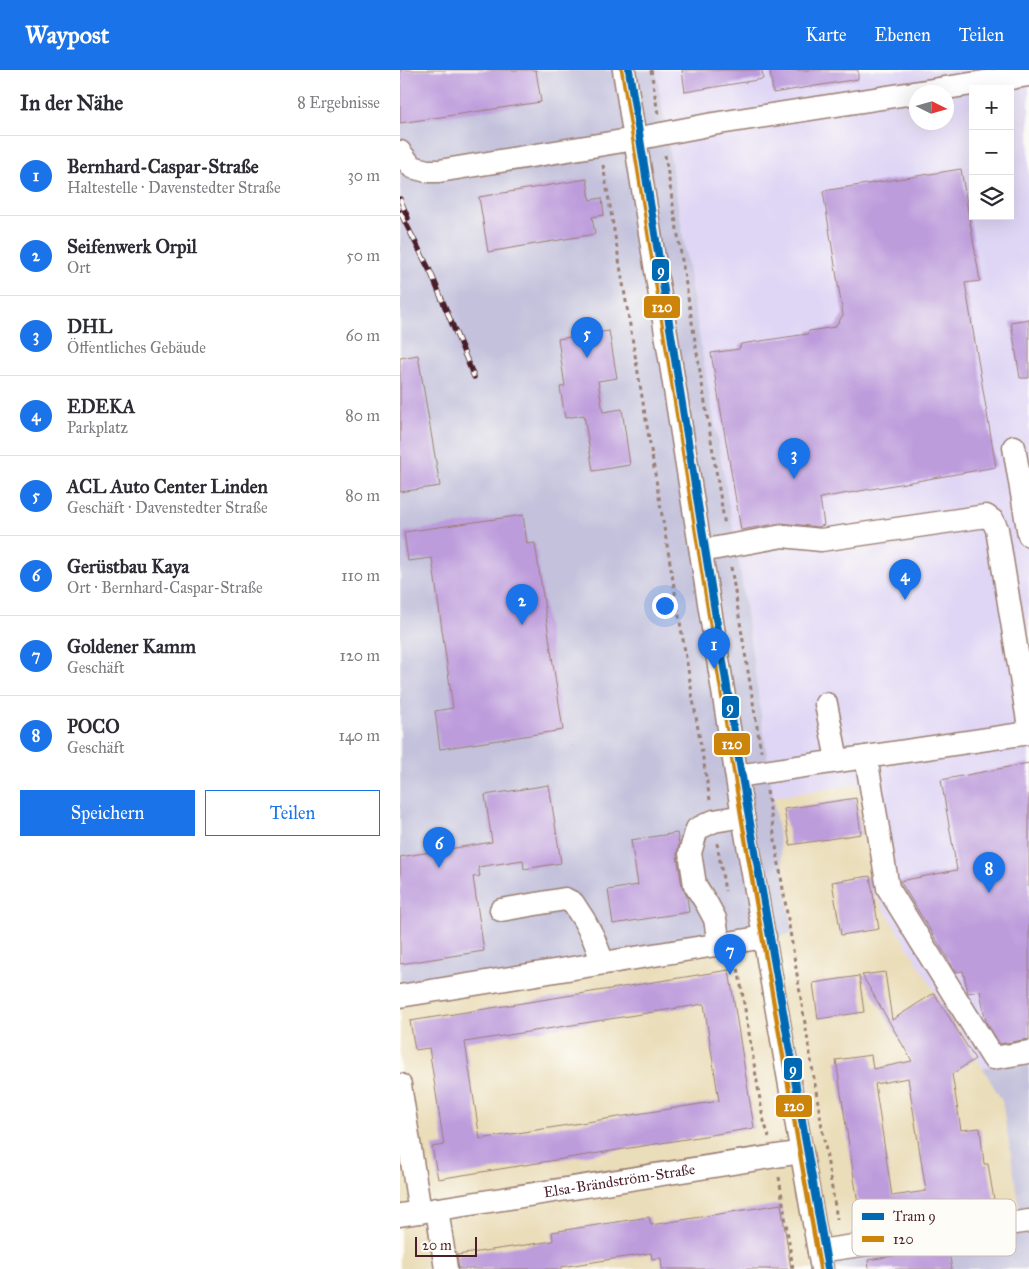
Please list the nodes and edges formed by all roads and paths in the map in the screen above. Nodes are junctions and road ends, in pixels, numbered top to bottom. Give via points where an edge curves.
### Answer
1 (624, 70) edge
2 (651, 70) edge
3 (1029, 75) edge
4 (661, 133) junction
5 (635, 139) junction
6 (600, 144) junction
7 (400, 152) edge
8 (1014, 446) dead end
9 (1029, 535) edge
10 (728, 546) junction
11 (701, 551) junction
12 (826, 704) dead end
13 (1029, 727) edge
14 (1029, 733) edge
15 (866, 757) junction
16 (837, 760) junction
17 (764, 771) junction
18 (737, 776) junction
19 (743, 816) junction
20 (714, 821) junction
21 (726, 894) dead end
22 (502, 910) dead end
23 (765, 937) junction
24 (726, 943) junction
25 (603, 963) junction
26 (400, 996) edge
27 (1029, 1052) edge
28 (400, 1085) edge
29 (802, 1152) junction
30 (775, 1157) junction
31 (419, 1212) edge
32 (1029, 1220) edge
33 (1016, 1222) edge
34 (852, 1246) edge
35 (842, 1247) junction
36 (820, 1260) edge
37 (446, 1269) edge
38 (793, 1269) edge

1 - 5 street
2 - 4 path
3 - 4 street
4 - 5 street
4 - 10 path
5 - 6 street
5 - 11 street
6 - 7 street via 439,171 412,167
6 - 20 path
8 - 9 street
10 - 11 street
10 - 13 street via 783,536 821,540 986,516 997,529
10 - 17 path
11 - 18 street
12 - 16 street
14 - 15 street
15 - 16 street
15 - 27 street via 888,888 993,1058
16 - 17 street
17 - 18 street
17 - 35 path
18 - 19 street
19 - 20 street
19 - 23 street
20 - 21 path
20 - 24 street via 697,829 690,853 695,885
22 - 25 street via 565,899 573,903 593,937
23 - 24 street
23 - 29 street
24 - 25 street
24 - 30 path via 762,1118
25 - 26 street
28 - 31 street
29 - 30 street, Elsa-Brändström-Straße
29 - 36 street
30 - 31 street, Elsa-Brändström-Straße
30 - 38 path
31 - 37 street
32 - 33 street
34 - 35 street
35 - 36 street

